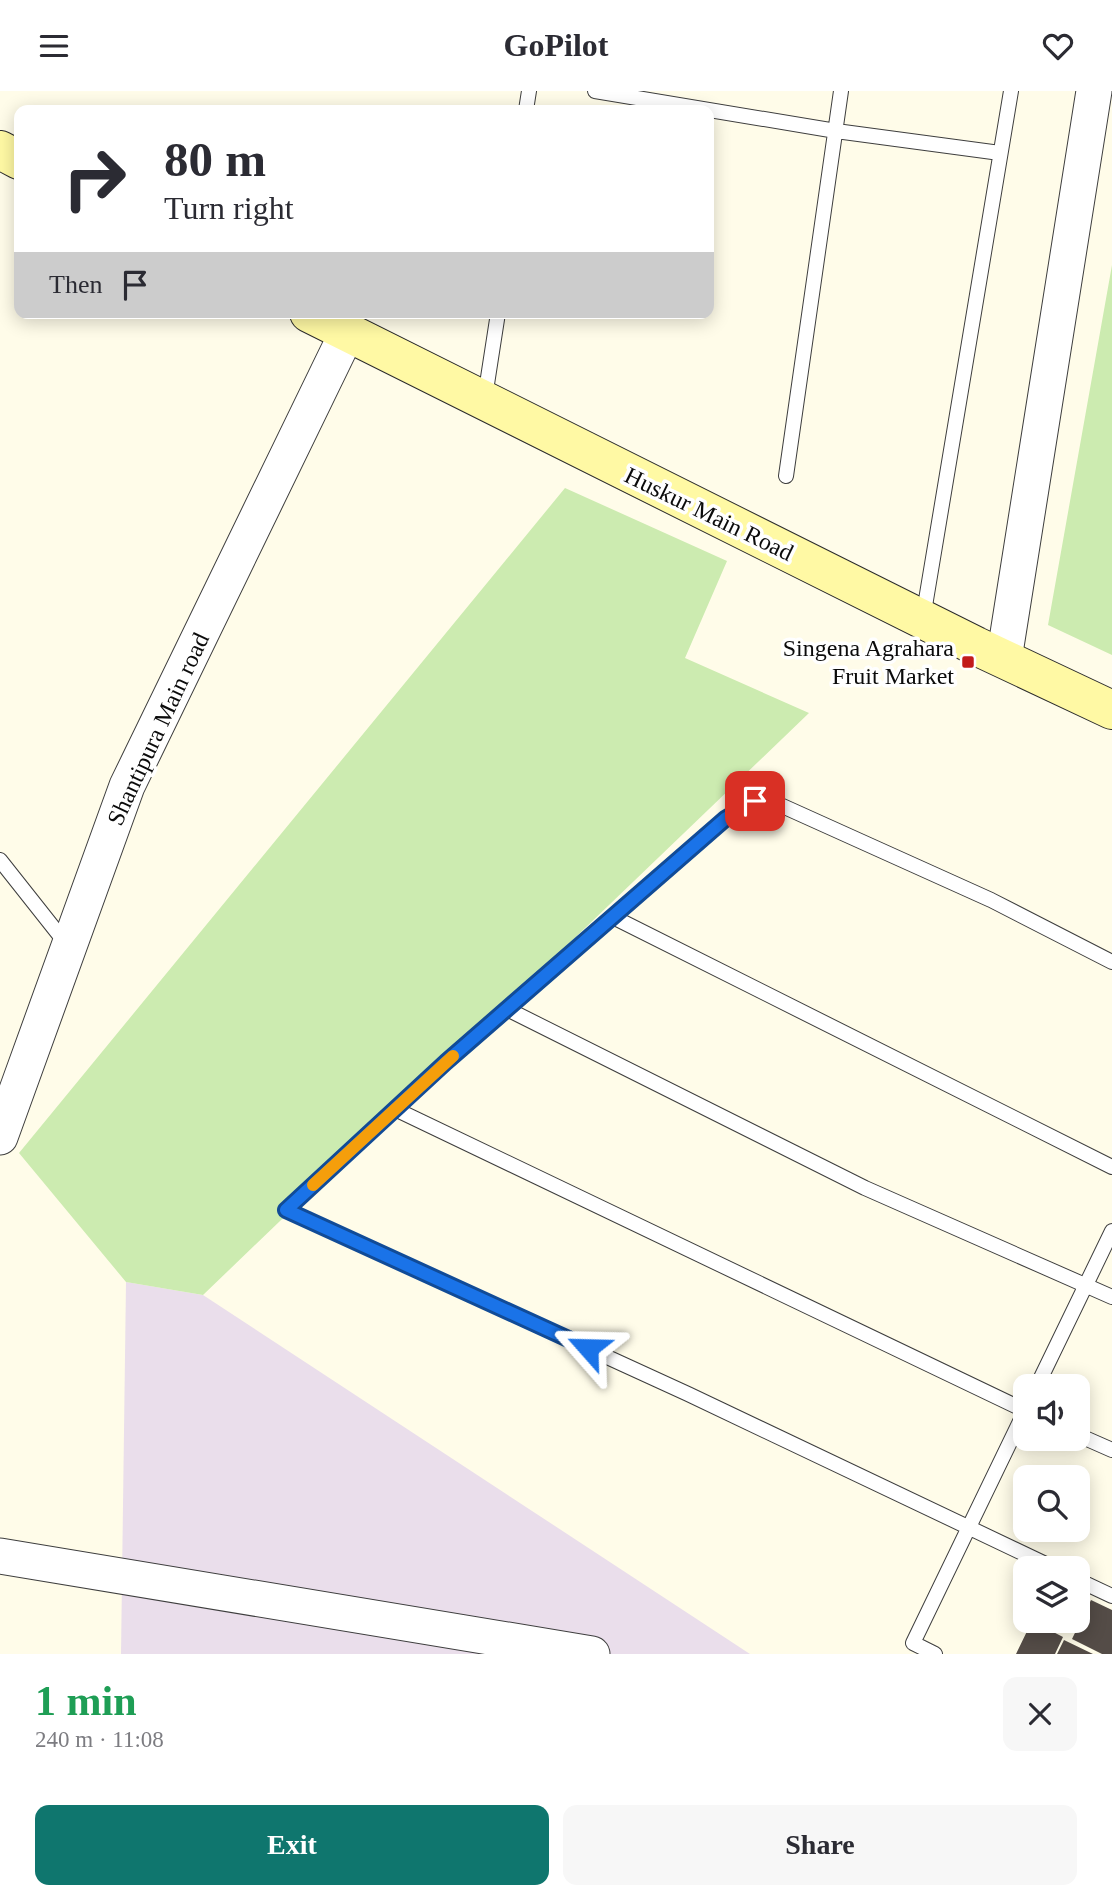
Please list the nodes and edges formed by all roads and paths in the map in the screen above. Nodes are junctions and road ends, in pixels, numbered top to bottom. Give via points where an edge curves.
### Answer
1 (595, 91) edge
2 (841, 91) edge
3 (1011, 91) edge
4 (1094, 91) edge
5 (679, 105) edge
6 (714, 111) edge
7 (836, 131) junction
8 (1000, 153) junction
9 (320, 319) edge
10 (497, 319) edge
11 (347, 333) junction
12 (484, 402) junction
13 (786, 476) dead end
14 (923, 619) junction
15 (1003, 659) junction
16 (1112, 710) edge
17 (0, 860) edge
18 (613, 917) junction
19 (69, 947) junction
20 (1112, 962) edge
21 (507, 1009) junction
22 (396, 1109) junction
23 (0, 1137) edge
24 (1112, 1167) edge
25 (1112, 1231) edge
26 (1086, 1284) junction
27 (1112, 1297) edge
28 (1043, 1374) edge
29 (1013, 1404) edge
30 (1013, 1435) edge
31 (1090, 1440) edge
32 (1112, 1450) edge
33 (969, 1526) junction
34 (0, 1556) edge
35 (1030, 1556) edge
36 (1090, 1586) edge
37 (1112, 1596) edge
38 (592, 1654) edge
39 (935, 1654) edge

1 - 5 lane
2 - 7 lane
3 - 8 lane
4 - 15 street
6 - 7 lane
7 - 8 lane
7 - 13 lane
8 - 14 lane
9 - 11 main road, Huskur Main Road
10 - 12 lane
11 - 12 main road, Huskur Main Road
11 - 19 street, Shantipura Main road via 127,786
12 - 14 main road, Huskur Main Road
14 - 15 main road, Huskur Main Road
15 - 16 main road, Huskur Main Road
17 - 19 lane
18 - 20 lane via 725,819 755,801 778,804 991,900
18 - 21 lane
18 - 24 lane
19 - 23 street, Shantipura Main road
21 - 22 lane
21 - 26 lane via 864,1188
22 - 29 lane
22 - 33 lane via 286,1210
25 - 26 lane
26 - 27 lane
26 - 28 lane
30 - 33 lane
31 - 32 lane
33 - 35 lane
33 - 39 lane via 913,1643
34 - 38 street
36 - 37 lane

